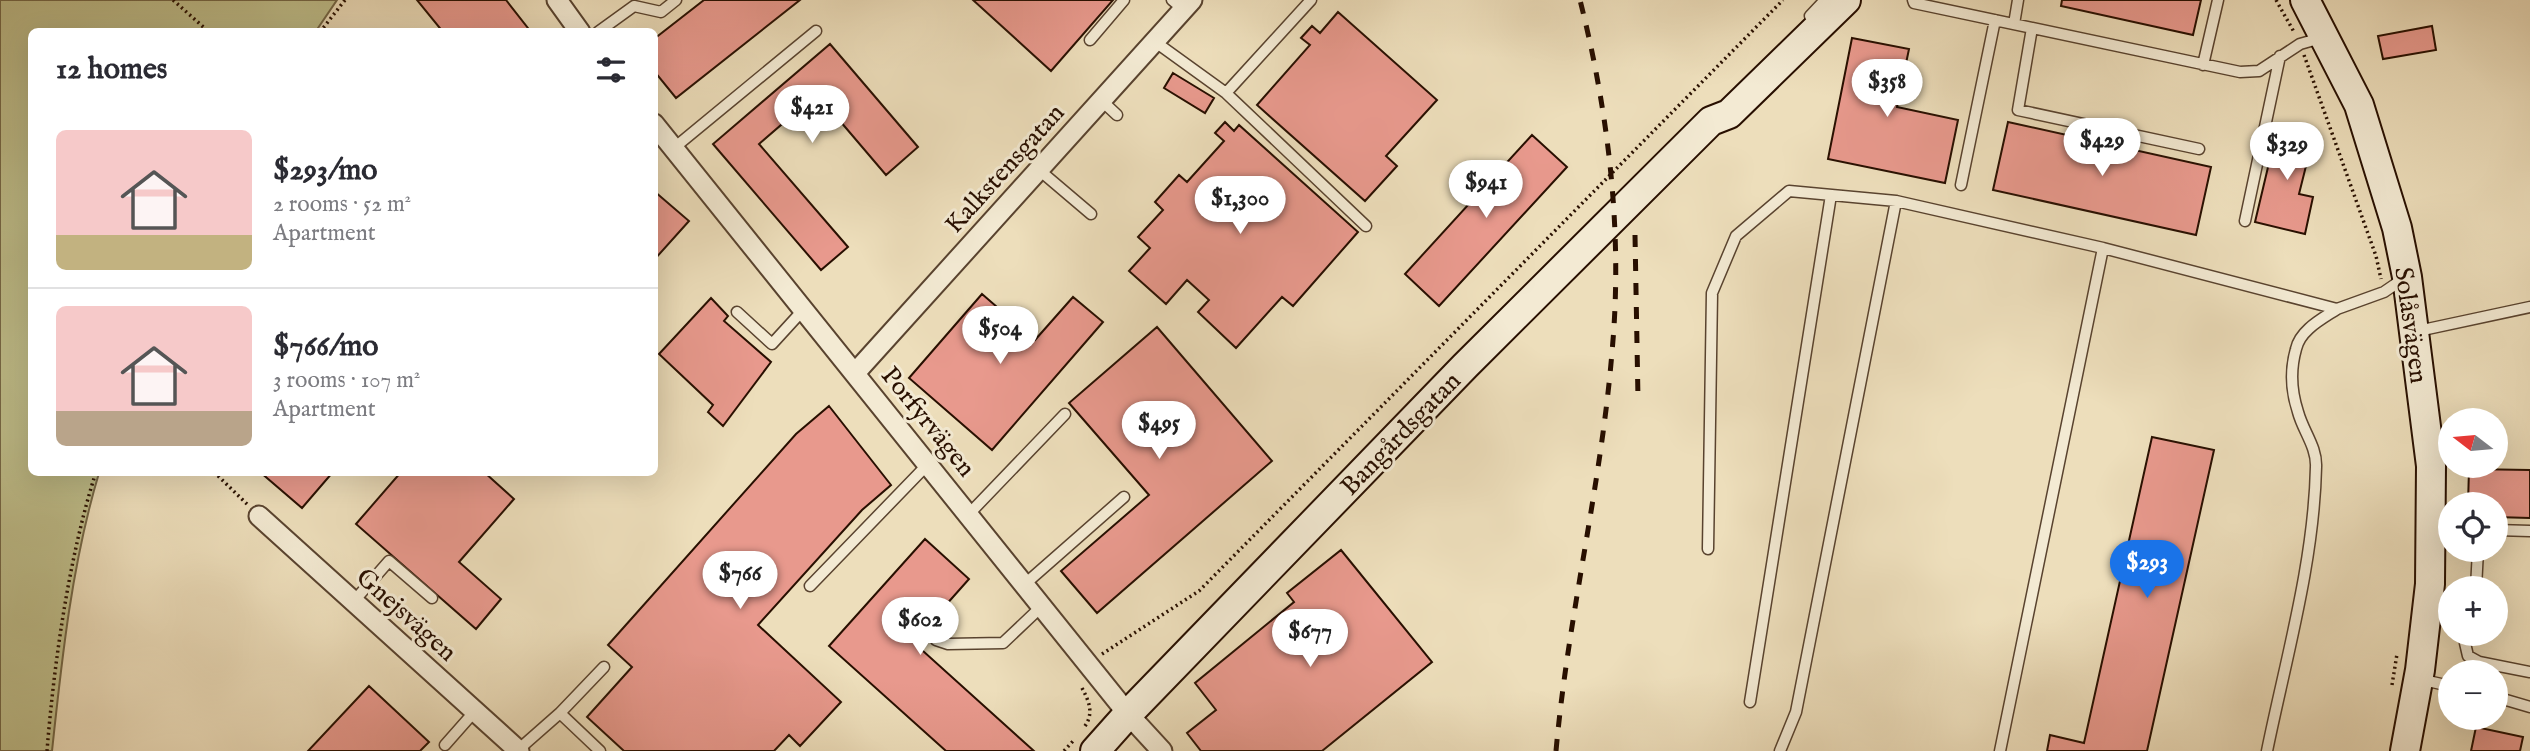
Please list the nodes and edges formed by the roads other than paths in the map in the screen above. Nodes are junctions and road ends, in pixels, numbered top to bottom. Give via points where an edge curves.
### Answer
1 (557, 0) edge
2 (676, 0) edge
3 (1124, 0) edge
4 (1311, 0) edge
5 (1825, 0) edge
6 (1846, 0) edge
7 (1913, 0) edge
8 (2018, 0) edge
9 (2218, 0) edge
10 (2305, 0) edge
11 (1182, 3) edge
12 (1812, 10) edge
13 (1995, 20) junction
14 (2014, 24) junction
15 (577, 28) edge
16 (604, 28) edge
17 (2032, 28) junction
18 (816, 31) dead end
19 (1090, 40) dead end
20 (1154, 41) junction
21 (2312, 41) junction
22 (2280, 56) junction
23 (1768, 61) dead end
24 (2203, 65) junction
25 (1226, 93) junction
26 (1100, 100) junction
27 (1117, 115) dead end
28 (1711, 121) junction
29 (658, 129) edge
30 (674, 148) junction
31 (2199, 149) dead end
32 (1038, 169) junction
33 (1961, 185) dead end
34 (1831, 195) junction
35 (1896, 201) junction
36 (1091, 214) dead end
37 (2245, 221) dead end
38 (1366, 226) dead end
39 (2102, 248) junction
40 (2395, 285) junction
41 (2530, 307) edge
42 (804, 309) junction
43 (2337, 309) junction
44 (737, 312) dead end
45 (2414, 332) junction
46 (856, 372) junction
47 (1065, 414) dead end
48 (929, 464) junction
49 (1124, 497) dead end
50 (969, 514) junction
51 (259, 516) road end
52 (2508, 530) edge
53 (2530, 531) edge
54 (1708, 548) dead end
55 (1025, 584) junction
56 (810, 586) dead end
57 (432, 598) dead end
58 (354, 601) junction
59 (1042, 606) junction
60 (936, 640) dead end
61 (2466, 646) edge
62 (604, 667) dead end
63 (2530, 672) edge
64 (2419, 679) junction
65 (2438, 683) edge
66 (2508, 700) edge
67 (1750, 702) dead end
68 (2530, 707) edge
69 (475, 711) junction
70 (560, 713) junction
71 (1128, 714) junction
72 (445, 746) dead end
73 (513, 749) edge
74 (600, 751) edge
75 (1095, 751) edge
76 (1162, 751) edge
77 (1780, 751) edge
78 (2000, 751) edge
79 (2267, 751) edge
80 (2405, 751) edge

1 - 15 street
2 - 16 lane via 661,12 634,6
3 - 19 lane
4 - 25 lane
5 - 12 lane, Bangårdsgatan
6 - 28 main road, Bangårdsgatan via 1729,114
7 - 13 lane
8 - 14 lane
9 - 24 lane
10 - 21 main road, Solåsvägen
11 - 20 street, Kalkstensgatan
12 - 28 main road, Bangårdsgatan via 1717,103
13 - 14 lane
13 - 33 lane
14 - 17 lane
17 - 24 lane
17 - 31 lane via 2018,110
18 - 30 lane
20 - 25 lane
20 - 26 street, Kalkstensgatan
21 - 22 lane
21 - 40 main road, Solåsvägen via 2359,105 2397,228
22 - 24 lane via 2259,71
22 - 37 lane
23 - 28 lane, Bangårdsgatan
25 - 38 lane
26 - 27 lane
26 - 32 street, Kalkstensgatan
28 - 71 main road, Bangårdsgatan via 1465,366
29 - 30 street, Porfyrvägen
30 - 42 street, Porfyrvägen
32 - 36 lane
32 - 46 street, Kalkstensgatan
34 - 35 lane
34 - 54 lane via 1790,191 1736,236 1712,293
34 - 67 lane
35 - 39 lane
35 - 77 lane via 1796,712
39 - 43 lane
39 - 78 lane
40 - 43 lane
40 - 45 main road, Solåsvägen
41 - 45 lane
42 - 44 lane via 772,344
42 - 46 street, Porfyrvägen
43 - 79 lane via 2308,328 2296,345 2291,377 2298,412 2317,456 2315,503
45 - 64 main road, Solåsvägen via 2435,528
46 - 48 street, Porfyrvägen
47 - 50 lane
48 - 50 street, Porfyrvägen
48 - 56 lane
49 - 55 lane
50 - 55 street, Porfyrvägen
51 - 58 street, Gnejsvägen
52 - 53 lane
55 - 59 street, Porfyrvägen
57 - 58 lane via 389,561
58 - 69 street, Gnejsvägen
59 - 60 lane via 1003,643
59 - 71 street, Porfyrvägen
61 - 63 lane via 2468,656 2479,662
62 - 70 lane
64 - 65 lane
64 - 80 main road, Solåsvägen
66 - 68 lane
69 - 72 lane
69 - 73 street, Gnejsvägen
70 - 73 lane
70 - 74 lane
71 - 75 main road, Bangårdsgatan
71 - 76 street, Porfyrvägen

